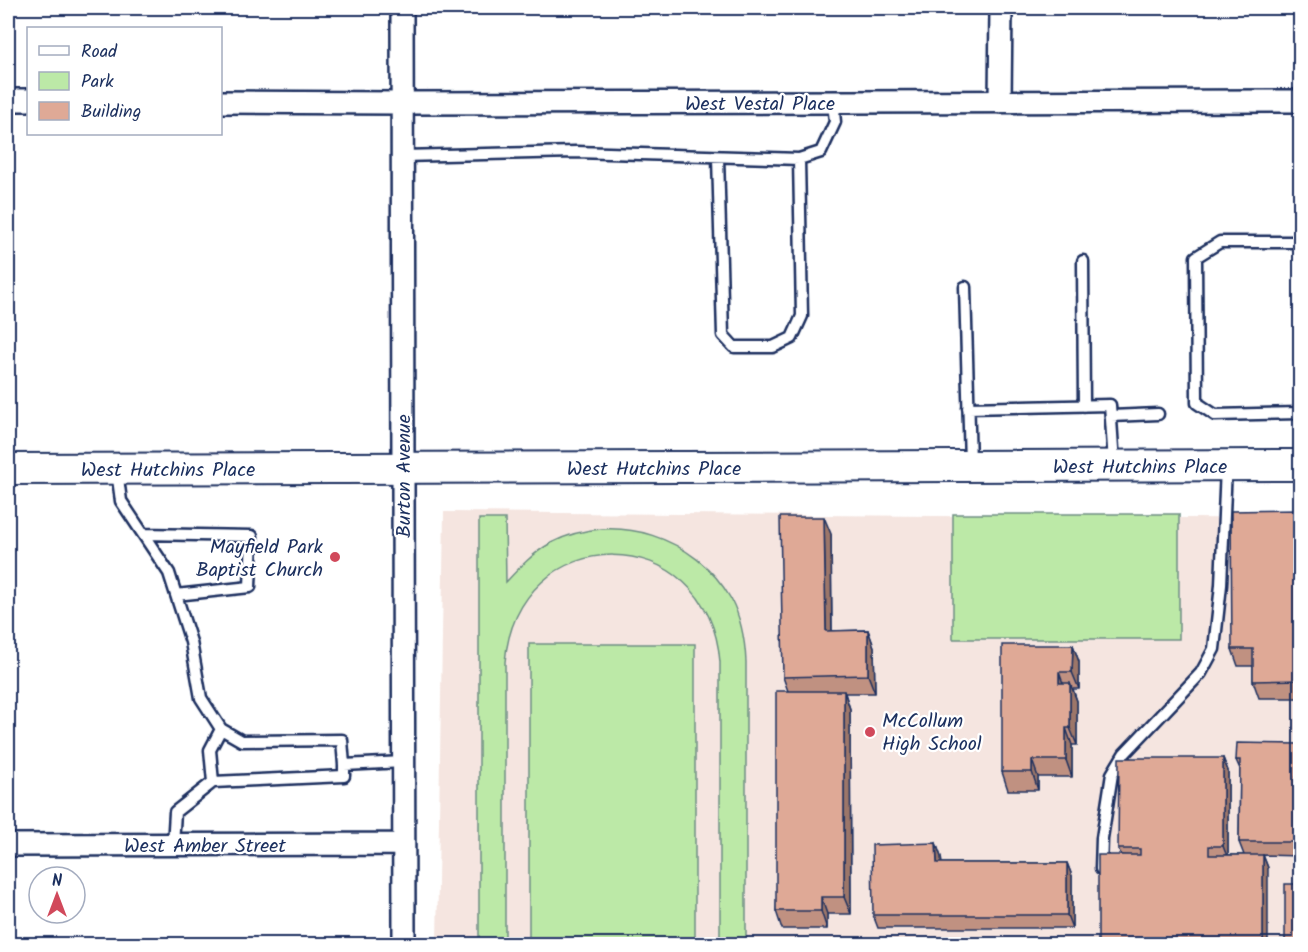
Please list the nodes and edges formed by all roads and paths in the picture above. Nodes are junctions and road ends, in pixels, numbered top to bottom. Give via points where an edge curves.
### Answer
1 (402, 8) edge
2 (1001, 8) edge
3 (8, 100) edge
4 (27, 100) edge
5 (1300, 101) edge
6 (222, 102) edge
7 (832, 102) junction
8 (1000, 102) junction
9 (402, 103) junction
10 (402, 156) junction
11 (717, 157) junction
12 (799, 159) junction
13 (1300, 242) edge
14 (1083, 261) dead end
15 (965, 287) dead end
16 (1084, 406) junction
17 (968, 408) junction
18 (1300, 413) edge
19 (1158, 414) dead end
20 (1111, 416) junction
21 (1300, 465) edge
22 (970, 466) junction
23 (1226, 466) junction
24 (1115, 467) junction
25 (8, 469) edge
26 (117, 469) junction
27 (403, 469) junction
28 (143, 534) junction
29 (176, 595) junction
30 (221, 729) junction
31 (403, 762) junction
32 (344, 765) junction
33 (213, 782) junction
34 (403, 844) junction
35 (8, 845) edge
36 (173, 845) junction
37 (1101, 882) edge
38 (404, 945) edge

1 - 9 street, Burton Avenue
2 - 8 street
3 - 4 street
5 - 8 street, West Vestal Place
6 - 9 street, West Vestal Place
7 - 8 street, West Vestal Place
7 - 9 street, West Vestal Place
7 - 12 lane via 835,122 821,152
9 - 10 street, Burton Avenue
10 - 11 lane via 576,152
10 - 27 street, Burton Avenue
11 - 12 lane
11 - 12 lane via 722,326 723,335 734,347 773,347 792,338 802,316
13 - 18 lane via 1220,242 1196,257 1197,404 1215,415
14 - 16 lane
15 - 17 lane
16 - 17 lane
16 - 20 lane via 1110,405
17 - 22 lane
19 - 20 lane
20 - 24 lane
21 - 23 street, West Hutchins Place
22 - 24 street, West Hutchins Place
22 - 27 street, West Hutchins Place
23 - 24 street, West Hutchins Place
23 - 37 lane via 1214,649 1201,673 1124,754 1112,774 1102,838
25 - 26 street, West Hutchins Place
26 - 27 street, West Hutchins Place
26 - 28 lane via 121,501
27 - 31 street, Burton Avenue
28 - 29 lane via 169,573
28 - 29 lane via 252,536 250,587
29 - 30 lane via 191,642 201,698
30 - 32 lane via 242,741 342,740
30 - 33 lane via 210,750
31 - 32 lane
31 - 34 street, Burton Avenue
32 - 33 lane via 344,776
33 - 36 lane via 175,812
34 - 36 street, West Amber Street
34 - 38 street, Burton Avenue
35 - 36 street, West Amber Street

